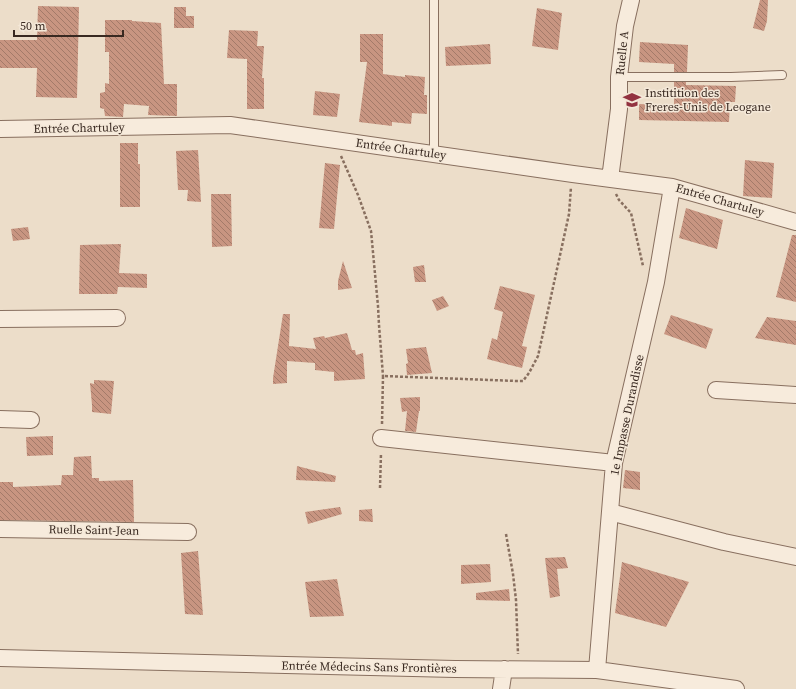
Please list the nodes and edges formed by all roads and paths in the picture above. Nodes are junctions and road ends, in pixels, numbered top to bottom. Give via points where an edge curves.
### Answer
1 (434, 0) edge
2 (631, 0) edge
3 (782, 75) dead end
4 (619, 77) junction
5 (0, 129) edge
6 (334, 140) junction
7 (434, 154) junction
8 (573, 174) junction
9 (610, 179) junction
10 (672, 187) junction
11 (796, 222) edge
12 (656, 282) junction
13 (117, 318) dead end
14 (0, 319) edge
15 (383, 376) junction
16 (716, 390) dead end
17 (796, 395) edge
18 (0, 419) edge
19 (31, 420) dead end
20 (381, 438) junction
21 (614, 463) junction
22 (380, 488) dead end
23 (610, 512) junction
24 (0, 528) edge
25 (188, 532) dead end
26 (506, 534) dead end
27 (796, 557) edge
28 (0, 658) edge
29 (511, 670) junction
30 (597, 670) junction
31 (501, 689) edge
32 (736, 689) edge

1 - 7 lane
2 - 4 street, Ruelle A
3 - 4 lane
4 - 9 street, Ruelle A via 619,109
5 - 6 street, Entrée Chartuley via 230,125
6 - 7 street, Entrée Chartuley
6 - 15 path via 371,231
7 - 8 street, Entrée Chartuley
8 - 9 street, Entrée Chartuley
8 - 15 path via 569,214 538,356 523,381
9 - 10 street, Entrée Chartuley
9 - 12 path via 619,200 631,213 643,266
10 - 11 street, Entrée Chartuley
10 - 12 street, 1e Impasse Durandisse
12 - 21 street, 1e Impasse Durandisse
13 - 14 street
15 - 20 path
16 - 17 street
18 - 19 street
20 - 21 street
20 - 22 path
21 - 23 street, 1e Impasse Durandisse
23 - 27 street via 724,542
23 - 30 street, 1e Impasse Durandisse
24 - 25 street, Ruelle Saint-Jean
26 - 29 path via 515,587
28 - 29 street, Entrée Médecins Sans Frontières
29 - 30 street, Entrée Médecins Sans Frontières
29 - 31 street
30 - 32 street, Entrée Médecins Sans Frontières

